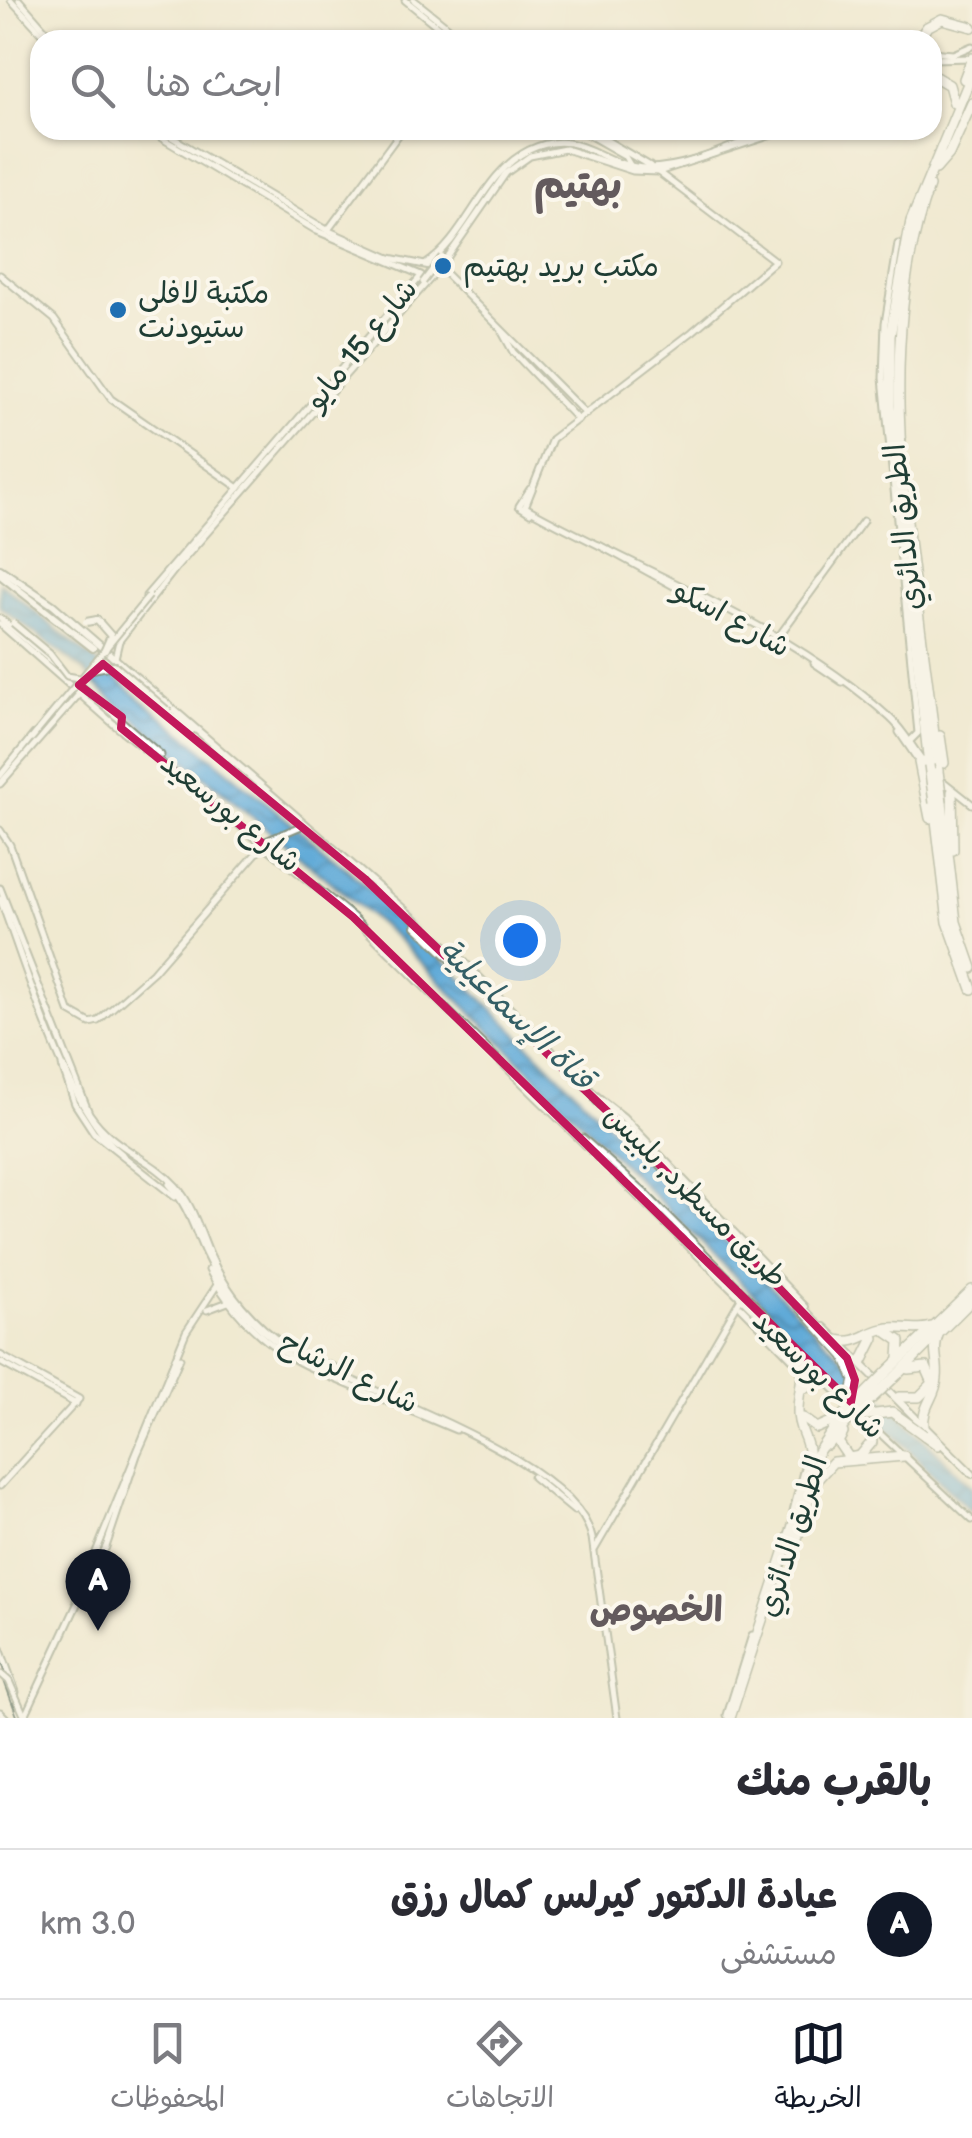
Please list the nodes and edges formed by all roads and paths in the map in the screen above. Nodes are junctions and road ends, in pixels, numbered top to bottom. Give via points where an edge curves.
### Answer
1 (15, 0) edge
2 (405, 0) edge
3 (416, 4) edge
4 (927, 27) junction
5 (972, 28) edge
6 (42, 30) edge
7 (443, 30) edge
8 (451, 30) edge
9 (923, 30) edge
10 (925, 30) edge
11 (932, 30) edge
12 (972, 46) edge
13 (942, 55) edge
14 (942, 56) edge
15 (972, 58) edge
16 (970, 72) edge
17 (942, 77) edge
18 (942, 83) edge
19 (972, 87) edge
20 (954, 103) junction
21 (970, 108) edge
22 (166, 140) edge
23 (176, 140) edge
24 (395, 140) edge
25 (598, 140) edge
26 (606, 140) edge
27 (745, 140) edge
28 (759, 140) edge
29 (570, 141) junction
30 (565, 150) junction
31 (574, 150) junction
32 (630, 165) junction
33 (934, 168) junction
34 (677, 169) junction
35 (655, 170) junction
36 (672, 180) junction
37 (247, 186) junction
38 (483, 200) junction
39 (328, 230) junction
40 (904, 246) junction
41 (398, 263) junction
42 (438, 265) junction
43 (0, 277) edge
44 (424, 278) junction
45 (374, 335) junction
46 (586, 413) junction
47 (577, 419) junction
48 (239, 488) junction
49 (864, 522) dead end
50 (0, 572) edge
51 (911, 573) junction
52 (158, 586) junction
53 (150, 597) junction
54 (45, 605) junction
55 (0, 619) edge
56 (85, 636) junction
57 (777, 641) junction
58 (103, 646) junction
59 (116, 648) junction
60 (118, 663) junction
61 (917, 663) junction
62 (92, 669) junction
63 (123, 676) junction
64 (82, 677) junction
65 (74, 691) junction
66 (118, 714) junction
67 (182, 720) junction
68 (111, 722) junction
69 (128, 724) junction
70 (917, 728) junction
71 (121, 730) junction
72 (33, 739) junction
73 (908, 743) junction
74 (26, 744) junction
75 (26, 754) junction
76 (931, 764) junction
77 (0, 776) edge
78 (0, 784) edge
79 (952, 792) junction
80 (938, 802) junction
81 (972, 805) edge
82 (937, 826) junction
83 (298, 827) junction
84 (0, 829) edge
85 (269, 842) junction
86 (260, 849) dead end
87 (950, 868) junction
88 (0, 888) edge
89 (0, 900) edge
90 (21, 946) junction
91 (457, 961) junction
92 (972, 968) edge
93 (972, 988) edge
94 (621, 1120) junction
95 (637, 1186) junction
96 (630, 1193) junction
97 (647, 1195) junction
98 (640, 1202) junction
99 (196, 1227) junction
100 (218, 1285) junction
101 (972, 1290) edge
102 (215, 1300) junction
103 (972, 1300) edge
104 (229, 1302) junction
105 (743, 1302) junction
106 (800, 1306) junction
107 (937, 1328) junction
108 (271, 1337) junction
109 (838, 1341) junction
110 (799, 1354) junction
111 (0, 1358) edge
112 (862, 1362) junction
113 (895, 1369) junction
114 (826, 1382) junction
115 (838, 1391) junction
116 (898, 1397) junction
117 (847, 1417) junction
118 (869, 1423) junction
119 (923, 1430) junction
120 (938, 1445) junction
121 (904, 1456) junction
122 (972, 1476) edge
123 (811, 1484) junction
124 (0, 1486) edge
125 (570, 1506) junction
126 (972, 1520) edge
127 (594, 1551) junction
128 (0, 1648) edge
129 (607, 1663) junction
130 (0, 1672) edge
131 (733, 1713) edge
132 (25, 1718) edge
133 (616, 1718) edge

1 - 6 main road
2 - 3 main road
3 - 7 main road
3 - 8 main road
4 - 5 highway via 947,19
4 - 9 highway
4 - 10 highway
5 - 11 highway via 942,22
12 - 13 main road
14 - 15 main road
15 - 16 highway
16 - 17 highway
16 - 20 highway
16 - 33 highway, الطريق الدائري
18 - 20 highway
19 - 33 highway, الطريق الدائري
20 - 33 highway
21 - 33 highway via 948,156
22 - 37 main road, شارع 15 مايو
23 - 37 main road, شارع 15 مايو
24 - 39 main road
25 - 32 main road
26 - 35 main road
27 - 35 main road, شارع 15 مايو
28 - 34 main road, شارع 15 مايو
29 - 30 main road
29 - 31 main road
29 - 32 main road, شارع 15 مايو
29 - 38 main road, شارع 15 مايو via 522,154
30 - 31 main road, شارع 15 مايو
30 - 38 main road, شارع 15 مايو via 517,163
31 - 35 main road, شارع 15 مايو via 633,171
32 - 35 main road, شارع 15 مايو
33 - 40 highway, الطريق الدائري
34 - 35 main road, شارع 15 مايو
34 - 36 main road
35 - 36 main road
36 - 46 main road via 775,261
37 - 39 main road, شارع 15 مايو
37 - 41 main road, شارع 15 مايو via 317,231
38 - 42 main road, شارع 15 مايو
38 - 45 main road, bridge
39 - 41 main road, شارع 15 مايو
40 - 51 highway, الطريق الدائري via 889,371
40 - 70 main road via 886,316 883,378
41 - 42 main road
41 - 42 main road
41 - 44 main road, شارع 15 مايو
42 - 44 main road, شارع 15 مايو
42 - 46 main road
42 - 47 main road
43 - 48 main road via 49,316 107,399
44 - 45 main road, شارع 15 مايو
45 - 48 main road, شارع 15 مايو
45 - 52 main road, شارع 15 مايو
46 - 47 main road
47 - 57 main road, شارع اسكو via 550,436 522,507
48 - 52 main road, شارع 15 مايو
49 - 57 main road
50 - 54 main road
51 - 61 highway, الطريق الدائري
51 - 76 highway, الطريق الدائري via 931,698
52 - 53 main road
52 - 58 main road, شارع 15 مايو
52 - 59 main road, شارع 15 مايو
53 - 58 main road, bridge
53 - 62 main road, bridge
54 - 56 main road
54 - 63 main road
55 - 64 main road, bridge via 50,654 66,676
55 - 65 main road, شارع بورسعيد
55 - 66 main road, شارع بورسعيد
56 - 58 main road
56 - 58 main road, bridge via 86,622 98,620 108,628
57 - 73 main road, شارع اسكو via 850,689
58 - 59 main road
58 - 60 main road
58 - 64 main road, bridge
59 - 60 main road
60 - 63 main road
60 - 67 main road
61 - 70 highway
61 - 76 highway, الطريق الدائري
62 - 67 main road, bridge via 114,665
62 - 72 main road, bridge
63 - 67 main road
63 - 67 main road
64 - 72 main road, bridge
65 - 68 main road, شارع بورسعيد
65 - 74 main road
65 - 75 main road
66 - 68 main road
66 - 69 main road, شارع بورسعيد
67 - 83 main road, طريق مسطرد, بلبيس
67 - 91 main road, طريق مسطرد, بلبيس
68 - 71 main road, شارع بورسعيد
69 - 71 main road
69 - 85 main road, شارع بورسعيد
70 - 73 main road via 917,738
71 - 96 main road, شارع بورسعيد via 353,916
72 - 74 main road
72 - 75 main road
73 - 76 main road, شارع اسكو
74 - 77 main road
75 - 78 main road
76 - 79 main road
76 - 80 highway, الطريق الدائري, bridge
76 - 81 main road
76 - 82 highway via 930,818
79 - 81 main road
79 - 87 highway
80 - 82 highway, الطريق الدائري
80 - 87 highway, الطريق الدائري
82 - 93 highway, الطريق الدائري via 950,930
83 - 85 main road
83 - 91 main road, طريق مسطرد, بلبيس
84 - 86 main road via 69,1010 89,1022 154,969
85 - 95 main road, شارع بورسعيد via 378,936
87 - 92 highway, الطريق الدائري via 958,929
88 - 90 main road
89 - 90 main road
90 - 99 main road, شارع الرشاح via 94,1121 175,1186
90 - 99 main road, شارع الرشاح via 93,1126 116,1150 169,1184
91 - 94 main road, طريق مسطرد, بلبيس
94 - 106 main road, طريق مسطرد, بلبيس
94 - 109 main road, طريق مسطرد, بلبيس
95 - 96 main road
95 - 97 main road, شارع بورسعيد
96 - 98 main road, شارع بورسعيد
97 - 98 main road
97 - 115 main road, شارع بورسعيد
98 - 105 main road, شارع بورسعيد
99 - 100 main road
99 - 108 main road, شارع الرشاح via 226,1284
100 - 102 main road
100 - 104 main road
101 - 107 highway, الطريق الدائري
102 - 104 main road
102 - 132 main road, bridge via 187,1338
103 - 107 highway, الطريق الدائري
104 - 108 main road
105 - 110 main road, شارع بورسعيد
105 - 127 main road
105 - 131 main road via 800,1366 796,1418 808,1444
106 - 117 highway, bridge via 845,1356 855,1383
106 - 120 main road, طريق مسطرد, بلبيس
107 - 109 highway via 885,1328 856,1342
107 - 113 highway, الطريق الدائري
107 - 119 highway via 937,1380 924,1406
108 - 125 main road, شارع الرشاح via 457,1428
109 - 112 main road
109 - 119 main road, طريق مسطرد, بلبيس
110 - 114 main road, شارع بورسعيد
110 - 123 highway via 804,1380 798,1414 810,1446
111 - 124 main road via 78,1402
112 - 113 highway via 868,1344 886,1332 900,1341
112 - 116 main road
113 - 116 highway via 920,1365 933,1379 922,1396
113 - 117 highway, الطريق الدائري, bridge
114 - 115 main road, شارع بورسعيد
114 - 117 highway via 816,1378 807,1385 803,1420 817,1428
115 - 118 main road, شارع بورسعيد
115 - 121 main road, شارع بورسعيد
116 - 119 main road
117 - 118 highway via 838,1445 849,1458 870,1449
117 - 119 highway, bridge via 889,1411
117 - 123 highway, الطريق الدائري via 821,1444
118 - 121 main road, شارع بورسعيد
119 - 120 highway
119 - 122 main road, طريق مسطرد, بلبيس
120 - 122 main road, طريق مسطرد, بلبيس
121 - 123 highway via 833,1462
121 - 126 main road
123 - 131 highway, الطريق الدائري
125 - 127 main road via 587,1522
125 - 129 main road via 589,1536
127 - 129 main road
128 - 132 main road
129 - 133 main road
130 - 132 main road, bridge

